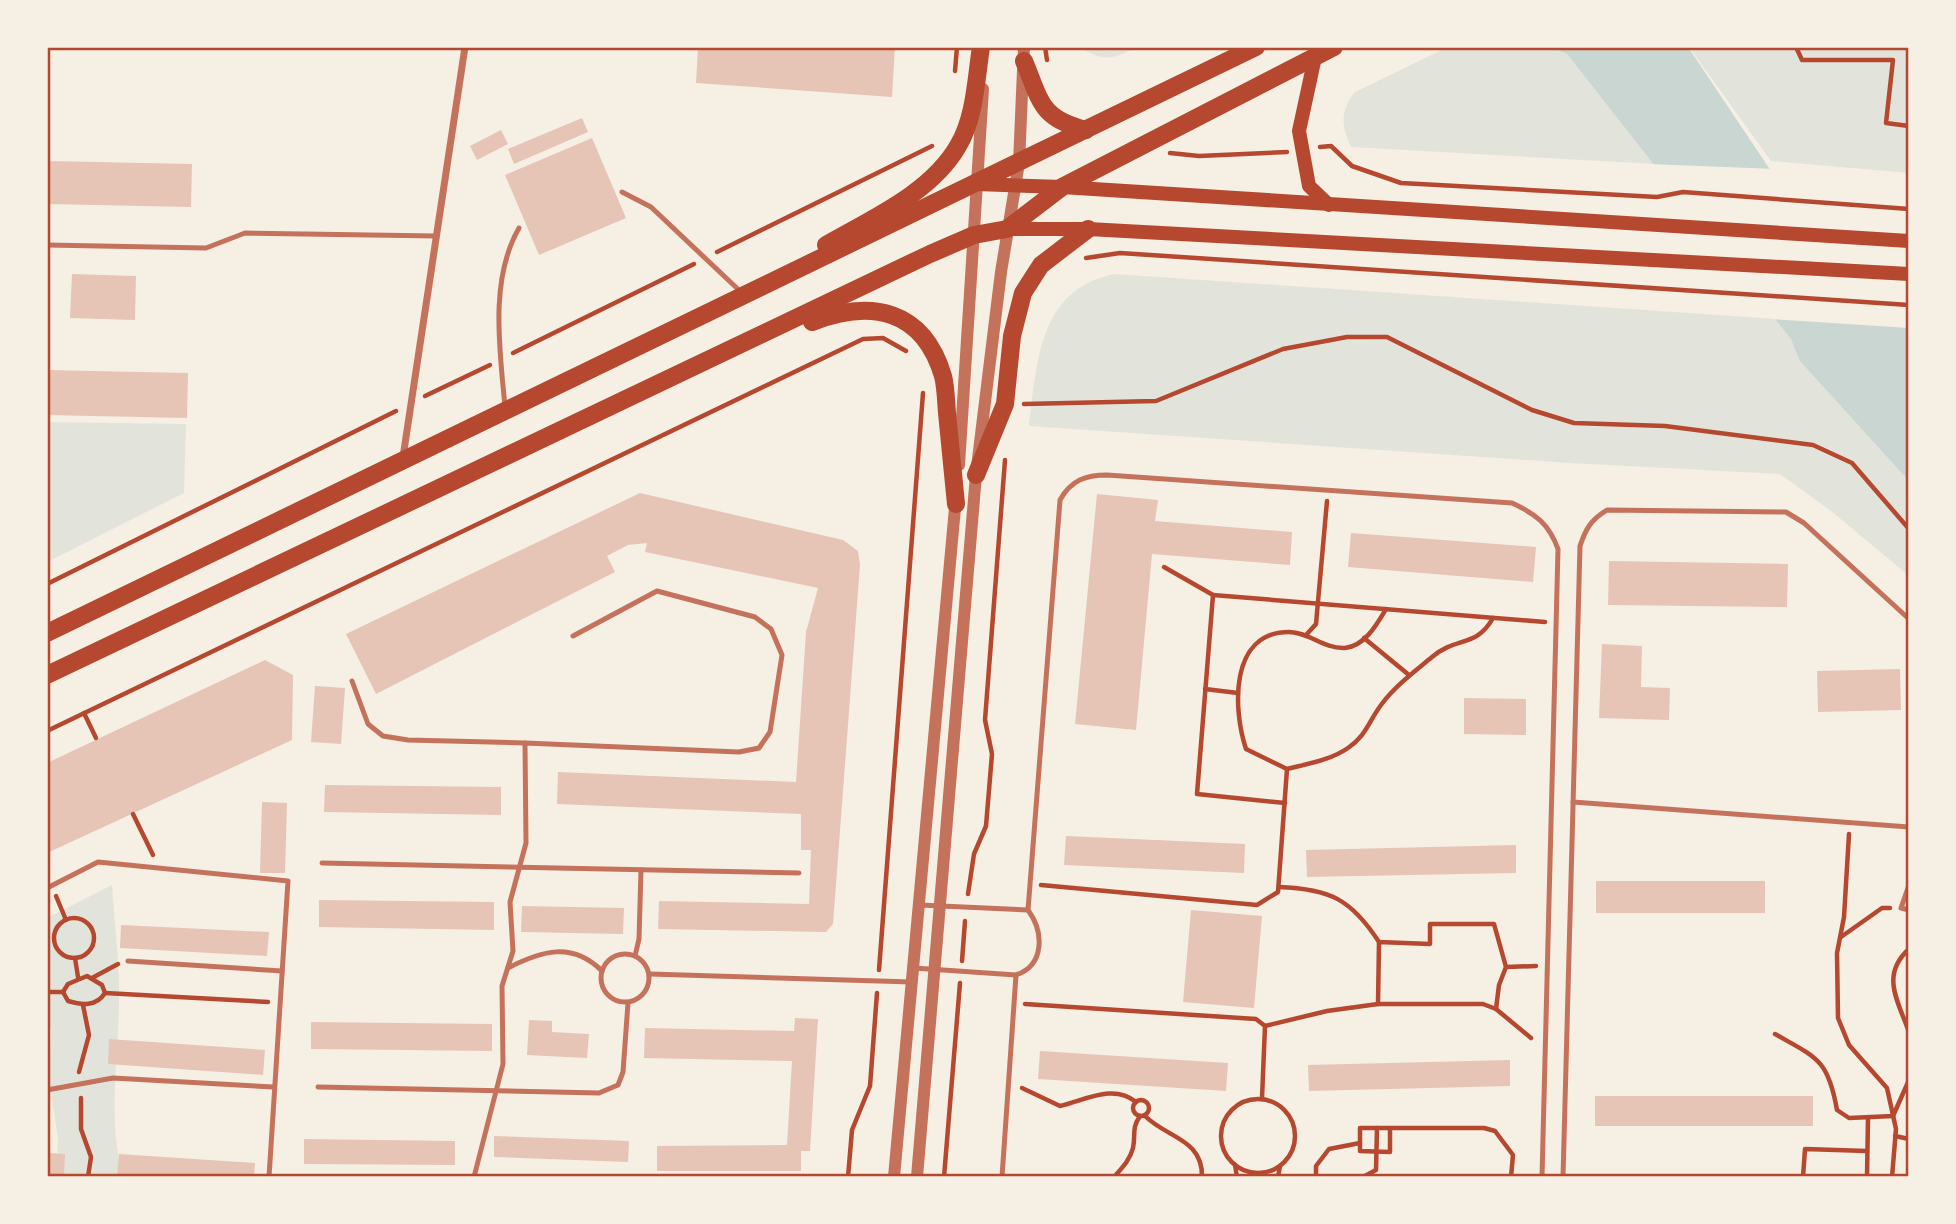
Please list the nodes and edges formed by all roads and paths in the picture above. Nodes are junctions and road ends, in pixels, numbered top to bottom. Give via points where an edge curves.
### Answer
1 (465, 47) edge
2 (957, 47) edge
3 (984, 47) edge
4 (1045, 47) edge
5 (1256, 47) edge
6 (1334, 47) edge
7 (1796, 47) edge
8 (1024, 54) edge
9 (1315, 57) junction
10 (1047, 63) dead end
11 (954, 83) dead end
12 (1909, 126) edge
13 (1086, 130) junction
14 (937, 144) dead end
15 (1141, 147) junction
16 (1302, 150) junction
17 (1019, 163) junction
18 (976, 184) junction
19 (1015, 185) junction
20 (1062, 187) junction
21 (622, 192) dead end
22 (1329, 205) junction
23 (1909, 209) edge
24 (519, 228) dead end
25 (1007, 229) junction
26 (1088, 229) junction
27 (974, 235) junction
28 (437, 236) junction
29 (1909, 241) edge
30 (47, 244) edge
31 (705, 258) junction
32 (1083, 258) dead end
33 (1905, 274) edge
34 (741, 293) junction
35 (1909, 304) edge
36 (695, 320) junction
37 (912, 358) dead end
38 (500, 359) junction
39 (697, 365) junction
40 (924, 385) dead end
41 (411, 403) junction
42 (1005, 404) junction
43 (506, 411) junction
44 (1006, 446) dead end
45 (402, 461) junction
46 (976, 475) junction
47 (1328, 490) junction
48 (956, 504) junction
49 (1909, 529) edge
50 (1164, 566) dead end
51 (47, 584) edge
52 (1213, 594) junction
53 (1318, 603) junction
54 (1387, 609) junction
55 (1493, 618) junction
56 (1909, 619) edge
57 (1556, 623) junction
58 (47, 633) edge
59 (1306, 635) junction
60 (573, 636) dead end
61 (1364, 638) junction
62 (47, 675) edge
63 (1409, 676) junction
64 (352, 681) dead end
65 (1205, 689) junction
66 (1238, 693) junction
67 (84, 713) junction
68 (47, 731) edge
69 (96, 738) dead end
70 (525, 743) junction
71 (1287, 769) junction
72 (1573, 802) junction
73 (1284, 803) junction
74 (133, 814) dead end
75 (1849, 822) junction
76 (1909, 827) edge
77 (321, 863) dead end
78 (518, 867) junction
79 (159, 868) junction
80 (641, 870) junction
81 (799, 873) dead end
82 (1030, 884) junction
83 (1909, 885) edge
84 (49, 887) edge
85 (1279, 887) junction
86 (920, 905) junction
87 (937, 906) junction
88 (967, 907) junction
89 (1901, 908) junction
90 (1028, 910) junction
91 (1909, 910) edge
92 (66, 920) junction
93 (1840, 938) junction
94 (1379, 942) junction
95 (1909, 948) edge
96 (635, 956) junction
97 (75, 958) junction
98 (128, 961) joint
99 (1547, 966) junction
100 (1506, 967) junction
101 (508, 968) junction
102 (914, 968) junction
103 (933, 970) junction
104 (282, 971) junction
105 (602, 971) junction
106 (961, 972) junction
107 (650, 974) junction
108 (1016, 975) junction
109 (78, 977) junction
110 (91, 979) junction
111 (878, 980) junction
112 (914, 982) junction
113 (47, 992) edge
114 (63, 992) junction
115 (104, 993) junction
116 (280, 1003) junction
117 (628, 1003) junction
118 (1014, 1004) junction
119 (1378, 1004) junction
120 (1496, 1009) junction
121 (1265, 1026) junction
122 (1909, 1032) edge
123 (1775, 1034) dead end
124 (1545, 1054) junction
125 (1009, 1080) junction
126 (1909, 1080) edge
127 (274, 1087) junction
128 (318, 1087) dead end
129 (47, 1090) edge
130 (496, 1091) junction
131 (1262, 1098) junction
132 (1136, 1102) junction
133 (1143, 1116) junction
134 (1893, 1116) junction
135 (1868, 1118) junction
136 (1377, 1128) junction
137 (1390, 1128) junction
138 (1895, 1136) junction
139 (1909, 1139) edge
140 (1360, 1143) junction
141 (1377, 1151) junction
142 (1867, 1151) junction
143 (1235, 1164) junction
144 (1280, 1166) junction
145 (269, 1177) edge
146 (474, 1177) edge
147 (848, 1177) edge
148 (894, 1177) edge
149 (917, 1177) edge
150 (944, 1177) edge
151 (1002, 1177) edge
152 (1114, 1177) edge
153 (1202, 1177) edge
154 (1237, 1177) edge
155 (1278, 1177) edge
156 (1316, 1177) edge
157 (1363, 1177) edge
158 (1511, 1177) edge
159 (1542, 1177) edge
160 (1563, 1177) edge
161 (1803, 1177) edge
162 (1867, 1177) edge
163 (1892, 1177) edge

1 - 28 street
2 - 11 path
3 - 18 street
3 - 34 main road via 971,113 960,145 944,166 878,215
4 - 10 path
5 - 13 main road
6 - 9 main road
7 - 12 path via 1802,60 1893,60 1886,123
8 - 13 main road via 1051,117
8 - 17 street
9 - 15 main road
9 - 16 main road via 1299,131
13 - 17 main road
14 - 31 path
15 - 16 path via 1199,156
15 - 20 main road
16 - 22 main road via 1310,186
16 - 23 path via 1331,146 1352,166 1402,183 1657,197 1683,192
17 - 18 main road
17 - 19 street
18 - 19 main road
18 - 27 street
18 - 36 main road
19 - 20 main road
19 - 25 street
20 - 22 main road
20 - 25 main road
21 - 31 lane via 651,207
22 - 29 main road
24 - 38 lane via 504,272
25 - 26 main road
25 - 27 main road
25 - 46 street
26 - 33 main road
26 - 42 main road via 1041,265 1023,293 1012,336
27 - 39 main road
27 - 48 street
28 - 30 lane via 245,233 206,248
28 - 41 street
31 - 34 lane
31 - 38 path
32 - 35 path via 1120,253
34 - 36 main road
36 - 43 main road
37 - 67 path via 883,338 863,339
38 - 41 path
38 - 43 lane
39 - 48 main road via 830,315 864,309 890,313 909,323 931,349 943,377
39 - 62 main road
40 - 111 path
41 - 45 street
41 - 51 path
42 - 46 main road
42 - 49 path via 1156,401 1283,349 1347,337 1387,337 1532,410 1574,423 1665,426 1813,445 1852,463
43 - 45 main road
44 - 88 path via 985,720 992,754 986,826 974,854
45 - 58 main road
46 - 87 street
47 - 53 path
47 - 57 lane via 1512,503 1530,511 1552,533 1558,548
47 - 82 lane via 1107,475 1082,478 1066,489 1060,500
48 - 86 street
50 - 52 path
52 - 53 path
52 - 65 path
53 - 54 path
53 - 59 path via 1315,624
54 - 55 path
54 - 61 path
55 - 57 path
55 - 63 path via 1477,639 1444,646
56 - 72 lane via 1804,523 1786,512 1607,510 1585,530 1580,546
57 - 99 lane
59 - 61 path via 1345,648
59 - 66 path via 1289,632 1260,640 1248,653
60 - 70 lane via 657,591 755,617 771,629 782,655 770,732 759,748 739,752
61 - 63 path
63 - 71 path via 1378,709 1367,732 1347,749
64 - 70 lane via 368,724 383,736
65 - 66 path
65 - 73 path via 1197,794
66 - 71 path via 1238,717 1247,749
67 - 68 path
67 - 69 path
70 - 78 lane via 526,843
71 - 73 path
72 - 75 lane
72 - 160 lane
73 - 85 path
74 - 79 path
75 - 76 lane
75 - 93 path
77 - 78 lane
78 - 80 lane
78 - 101 lane via 510,902 513,951
79 - 84 lane via 98,862
79 - 104 lane via 288,881
80 - 81 lane
80 - 96 lane
82 - 85 path via 1257,905
82 - 90 lane
83 - 89 lane
84 - 92 path
85 - 94 path via 1327,892 1351,906
86 - 87 lane
86 - 102 street
87 - 88 lane
87 - 103 street
88 - 90 lane
88 - 106 path
89 - 91 lane
89 - 93 path via 1882,908
90 - 108 lane via 1040,935 1039,950 1035,963
92 - 97 path via 57,929 55,943 62,954
92 - 97 path via 84,921 94,937 91,948
93 - 134 path via 1838,1018 1849,1045 1887,1088
94 - 100 path via 1430,944 1430,924 1494,924
94 - 119 path
95 - 122 path via 1898,958 1891,980
96 - 105 lane via 611,958
96 - 107 lane
97 - 109 path
98 - 104 lane
98 - 110 path
99 - 100 path
99 - 124 lane
100 - 120 path
101 - 105 lane via 537,953 567,950
101 - 130 lane via 502,986 503,1063
102 - 103 lane
102 - 112 street
103 - 106 lane
103 - 149 street
104 - 116 lane
105 - 117 lane via 607,994
106 - 108 lane
106 - 150 path
107 - 111 lane
107 - 117 lane via 647,990
108 - 118 lane
109 - 110 path
109 - 114 path
110 - 115 path via 102,985
111 - 112 lane
111 - 147 path via 870,1086 852,1130
112 - 148 street
113 - 114 path
114 - 115 path via 68,1001 83,1005 96,1003
115 - 116 path
116 - 127 lane
117 - 130 lane via 618,1085 599,1093
118 - 121 path via 1256,1019
118 - 125 lane
119 - 120 path via 1483,1004
119 - 121 path
120 - 124 path
121 - 131 path
123 - 135 path via 1822,1062 1838,1110 1849,1118
124 - 159 lane
125 - 132 path via 1059,1106 1100,1093
125 - 151 lane
126 - 134 path
127 - 129 lane via 113,1078
127 - 145 lane
128 - 130 lane
130 - 146 lane
131 - 143 path via 1238,1105 1223,1124 1223,1149
131 - 144 path via 1283,1108 1295,1129 1292,1152
132 - 133 path via 1134,1112
132 - 133 path via 1148,1103 1149,1112
133 - 152 path via 1133,1126 1128,1160
133 - 153 path via 1189,1144 1200,1157
134 - 135 path
134 - 138 path
135 - 142 path
136 - 137 path
136 - 140 path via 1360,1128
136 - 141 path
137 - 141 path via 1390,1152
137 - 158 path via 1494,1131 1513,1155
138 - 139 path
138 - 163 path
140 - 141 path via 1360,1151
140 - 156 path via 1329,1149 1317,1166
141 - 157 path via 1376,1170
142 - 161 path via 1805,1149
142 - 162 path
143 - 144 path via 1263,1173
143 - 154 path
144 - 155 path

